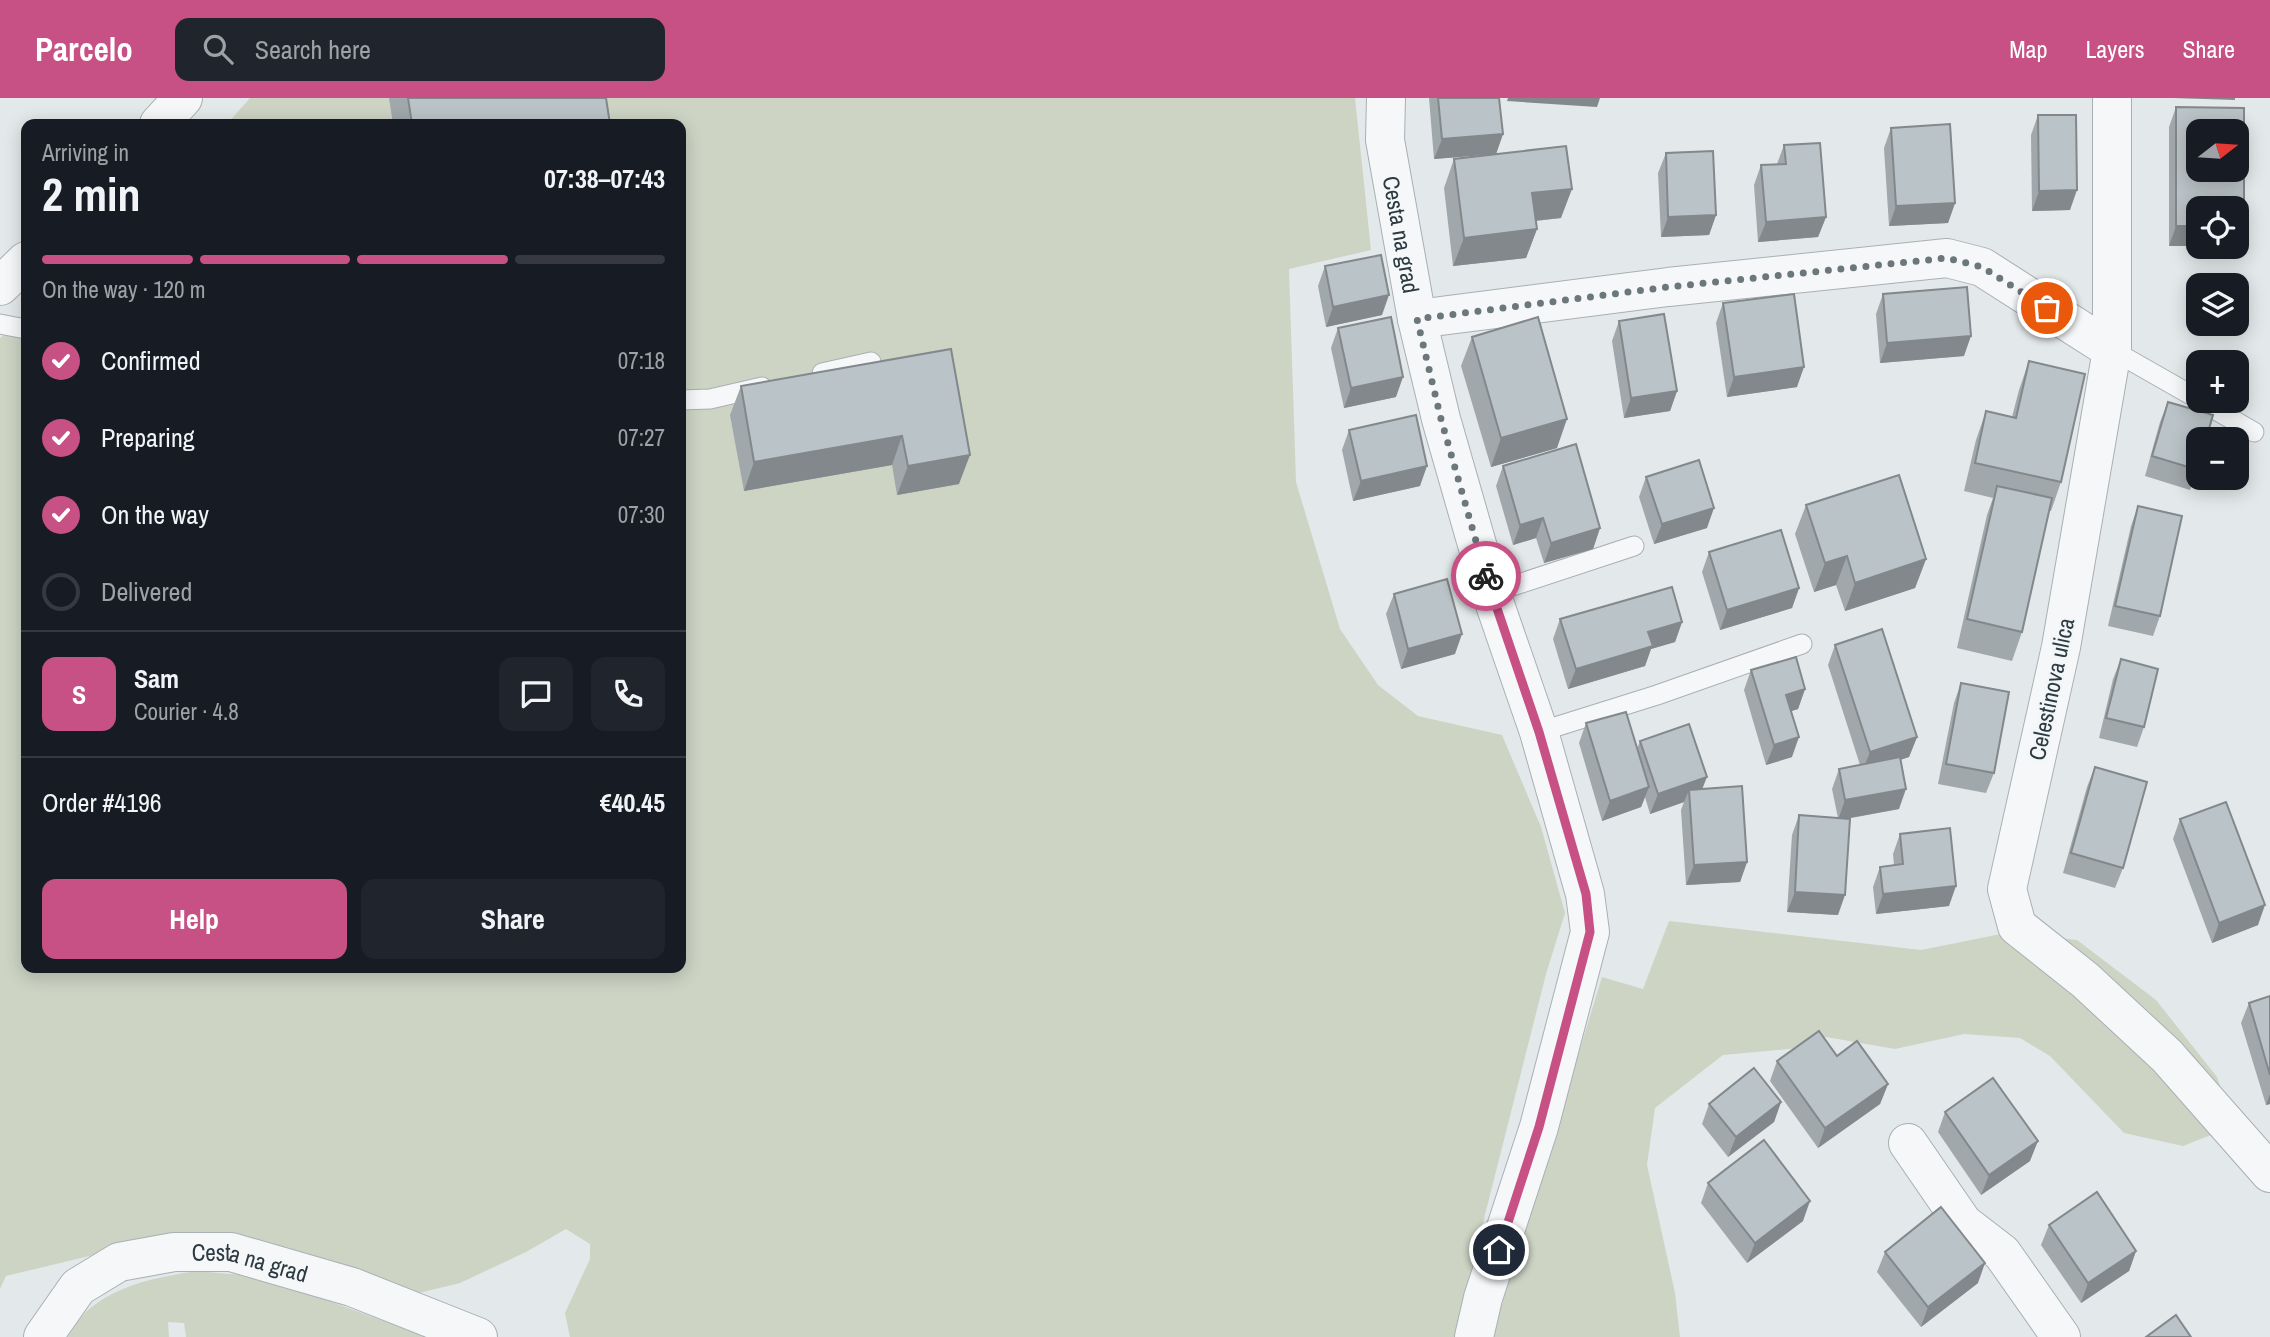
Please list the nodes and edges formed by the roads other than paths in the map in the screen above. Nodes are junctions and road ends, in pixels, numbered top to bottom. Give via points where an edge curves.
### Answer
1 (183, 98) edge
2 (1386, 98) edge
3 (2112, 98) edge
4 (164, 119) edge
5 (21, 266) edge
6 (0, 286) edge
7 (1417, 319) junction
8 (0, 324) edge
9 (21, 328) edge
10 (2112, 350) junction
11 (871, 362) edge
12 (804, 377) edge
13 (777, 384) edge
14 (2186, 393) edge
15 (686, 400) edge
16 (2221, 413) edge
17 (2254, 432) dead end
18 (1634, 546) dead end
19 (1491, 593) junction
20 (1802, 644) dead end
21 (1539, 732) junction
22 (1908, 1143) dead end
23 (2270, 1173) edge
24 (43, 1337) edge
25 (478, 1337) edge
26 (1474, 1337) edge
27 (2061, 1337) edge

1 - 4 street
2 - 7 street, Cesta na grad via 1385,140
3 - 10 street, Celestinova ulica
5 - 6 street
7 - 10 street via 1947,258 1982,267
7 - 19 street, Cesta na grad
8 - 9 lane
10 - 14 lane
10 - 23 street, Celestinova ulica via 2061,647 2007,889 2017,926 2167,1056
11 - 12 lane
13 - 15 lane
16 - 17 lane
18 - 19 lane
19 - 21 street, Cesta na grad
20 - 21 lane
21 - 26 street, Cesta na grad via 1586,894 1590,932 1539,1127
22 - 27 street via 1963,1223 2002,1253
24 - 25 street, Cesta na grad via 78,1287 119,1262 174,1252 231,1252 352,1287

